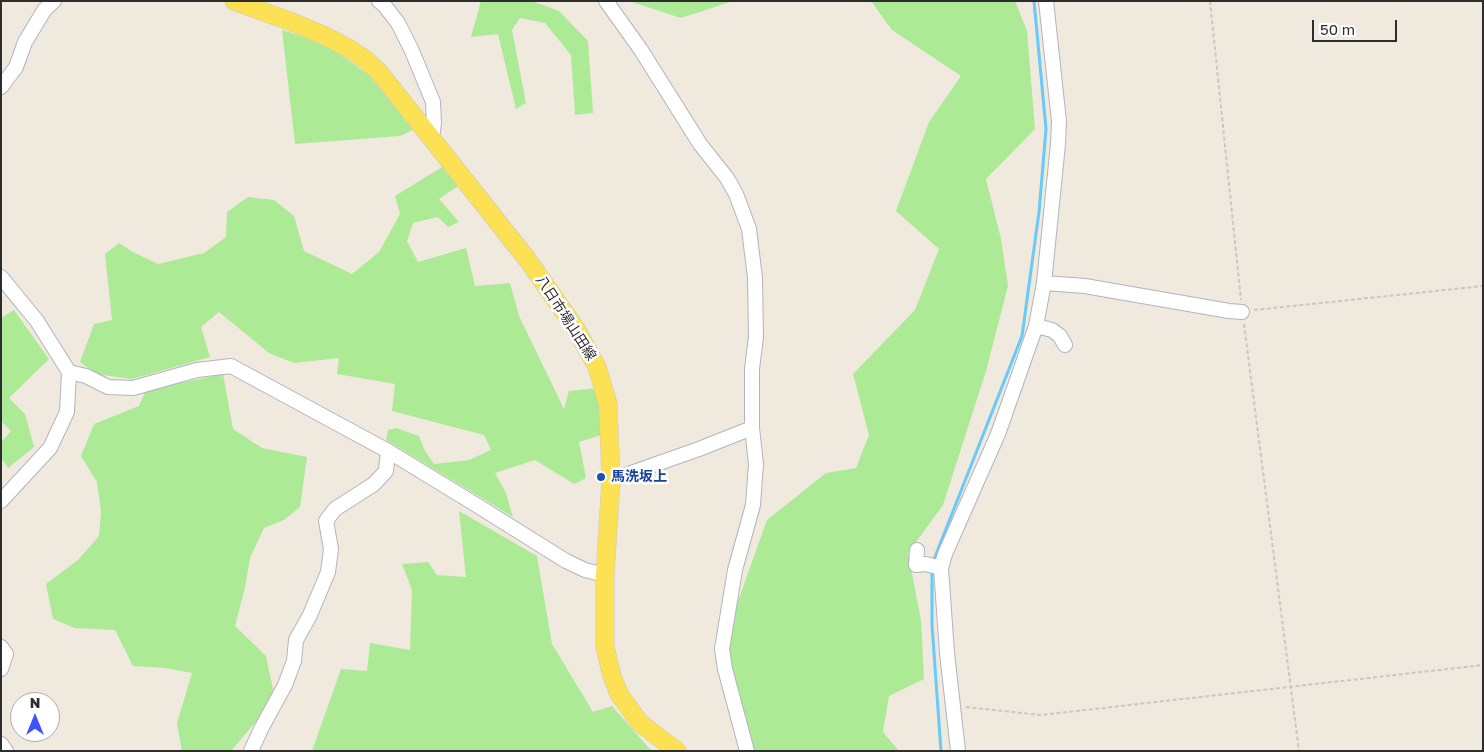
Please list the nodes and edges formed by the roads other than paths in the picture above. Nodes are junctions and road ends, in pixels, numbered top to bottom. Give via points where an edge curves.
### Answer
1 (54, 1) edge
2 (379, 1) edge
3 (606, 1) edge
4 (1046, 1) edge
5 (239, 2) edge
6 (1, 86) edge
7 (432, 139) junction
8 (1, 276) edge
9 (1044, 283) junction
10 (1242, 312) road end
11 (1036, 326) junction
12 (1065, 346) dead end
13 (69, 372) junction
14 (752, 428) junction
15 (388, 451) junction
16 (610, 480) junction
17 (1, 501) edge
18 (917, 550) dead end
19 (941, 568) junction
20 (605, 575) junction
21 (1, 647) edge
22 (1, 669) edge
23 (1, 744) edge
24 (6, 751) edge
25 (251, 751) edge
26 (677, 751) edge
27 (747, 751) edge
28 (958, 751) edge

1 - 6 street via 40,17 25,42 16,67
2 - 7 street via 398,23 432,102
3 - 14 street via 700,144 727,178 749,228 756,278
4 - 9 street via 1059,121
5 - 7 main road, 八日市場山田線 via 325,36 366,60
7 - 16 main road, 八日市場山田線 via 527,259 576,328 598,367 608,404
8 - 13 street via 37,321
9 - 10 street via 1085,286
9 - 11 street
11 - 12 street via 1052,330
11 - 19 street via 998,434
13 - 15 street via 108,387 133,388 197,370 231,366
13 - 17 street via 67,412 50,448
14 - 16 street
14 - 27 street via 756,464 754,505 735,570 722,648
15 - 20 street via 566,561
15 - 25 street via 386,471 374,484 335,509 326,521 331,549 328,572 296,640 294,661 285,685
16 - 20 main road, 八日市場山田線
18 - 19 street via 916,565
19 - 28 street
20 - 26 main road, 八日市場山田線 via 605,647 619,694 640,723
21 - 22 street via 6,654
23 - 24 street

